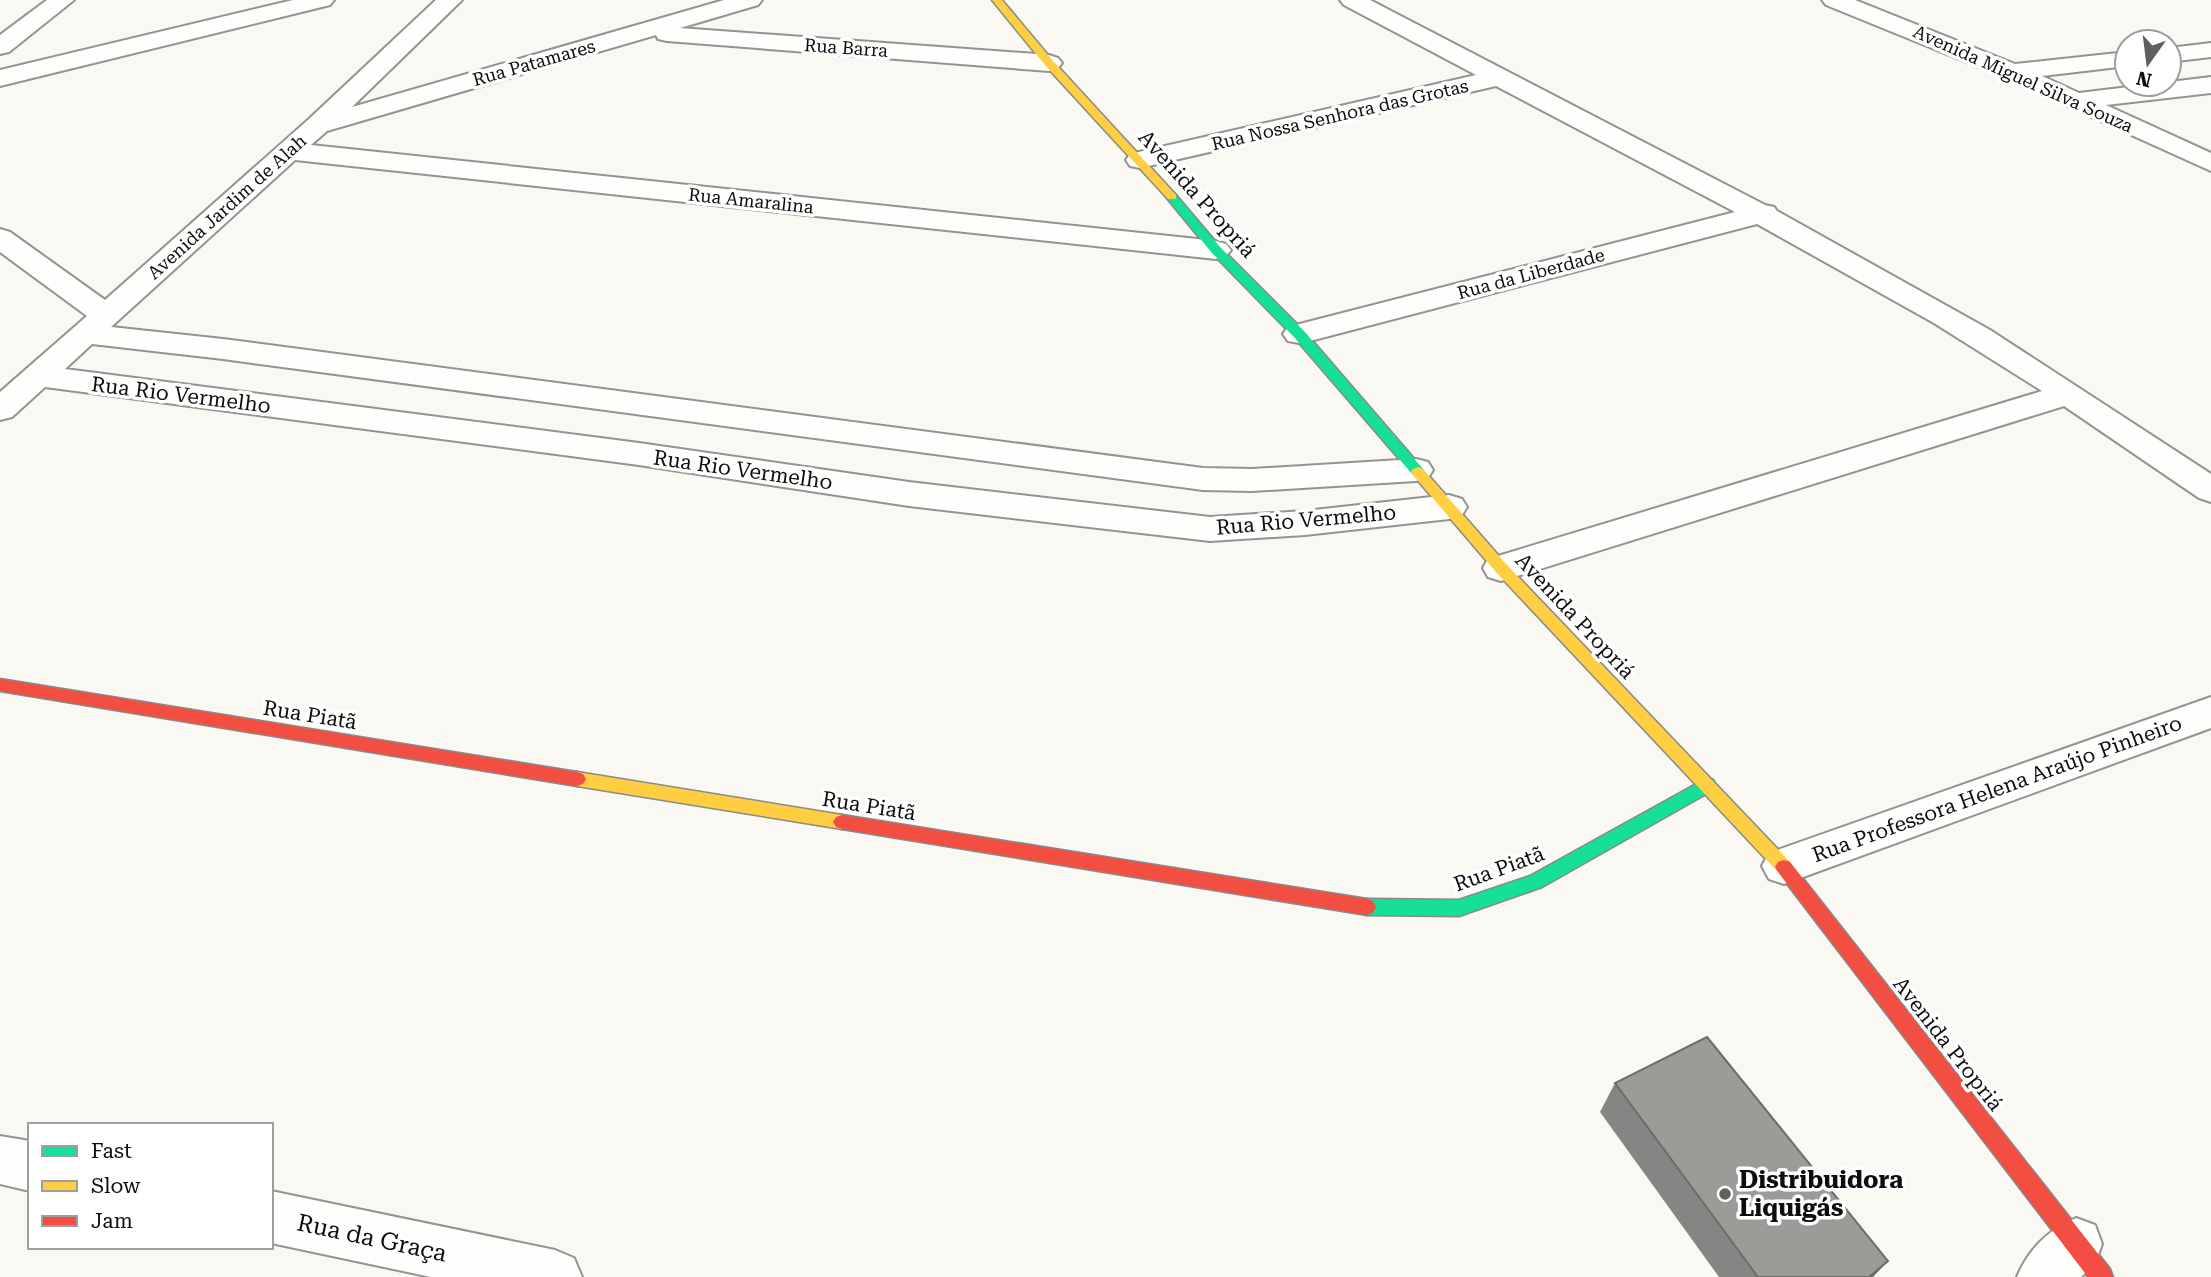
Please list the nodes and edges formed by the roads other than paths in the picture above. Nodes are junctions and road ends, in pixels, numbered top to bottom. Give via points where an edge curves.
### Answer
1 (62, 0) edge
2 (322, 0) edge
3 (450, 0) edge
4 (751, 0) edge
5 (997, 0) edge
6 (1352, 0) edge
7 (1834, 0) edge
8 (1897, 0) edge
9 (643, 32) junction
10 (1948, 44) junction
11 (0, 47) edge
12 (2211, 50) edge
13 (2183, 53) edge
14 (2113, 61) edge
15 (1049, 63) junction
16 (2012, 72) junction
17 (0, 78) edge
18 (1498, 78) junction
19 (2211, 85) edge
20 (2078, 101) junction
21 (318, 125) junction
22 (287, 151) junction
23 (1140, 160) junction
24 (2211, 163) edge
25 (1764, 214) junction
26 (0, 239) edge
27 (1216, 250) junction
28 (97, 325) junction
29 (1299, 334) junction
30 (39, 376) junction
31 (2067, 394) junction
32 (0, 410) edge
33 (1416, 470) junction
34 (2211, 490) edge
35 (1449, 507) junction
36 (1501, 568) junction
37 (0, 685) edge
38 (2211, 712) edge
39 (1707, 785) junction
40 (1784, 866) junction
41 (0, 1160) edge
42 (28, 1166) edge
43 (273, 1217) edge
44 (2074, 1266) edge
45 (555, 1277) edge

1 - 11 street
2 - 17 street
3 - 21 street, Avenida Jardim de Alah
4 - 9 street, Rua Patamares
5 - 15 street, Avenida Propriá
6 - 18 street
7 - 10 street, Avenida Miguel Silva Souza
8 - 10 street
9 - 15 street, Rua Barra
9 - 21 street, Rua Patamares
10 - 16 street, Avenida Miguel Silva Souza
12 - 13 street
14 - 16 street
15 - 23 street, Avenida Propriá
16 - 20 street, Avenida Miguel Silva Souza
18 - 23 street, Rua Nossa Senhora das Grotas
18 - 25 street
19 - 20 street
20 - 24 street, Avenida Miguel Silva Souza
21 - 22 street, Avenida Jardim de Alah
22 - 27 street, Rua Amaralina
22 - 28 street, Avenida Jardim de Alah
23 - 27 street, Avenida Propriá
25 - 29 street, Rua da Liberdade
25 - 31 street via 1948,318
26 - 28 street
27 - 29 street, Avenida Propriá
28 - 30 street, Avenida Jardim de Alah
28 - 33 street, Rua Rio Vermelho via 223,349 1203,479
29 - 33 street, Avenida Propriá
30 - 32 street, Avenida Jardim de Alah
30 - 35 street, Rua Rio Vermelho via 909,494 1210,529
31 - 34 street
31 - 36 street
33 - 35 street, Avenida Propriá
35 - 36 street, Avenida Propriá
36 - 39 street, Avenida Propriá
37 - 39 street, Rua Piatã via 1361,907 1459,908 1536,882
38 - 40 street, Rua Professora Helena Araújo Pinheiro
39 - 40 street, Avenida Propriá
40 - 44 street, Avenida Propriá
41 - 42 street
43 - 45 street, Rua da Graça

